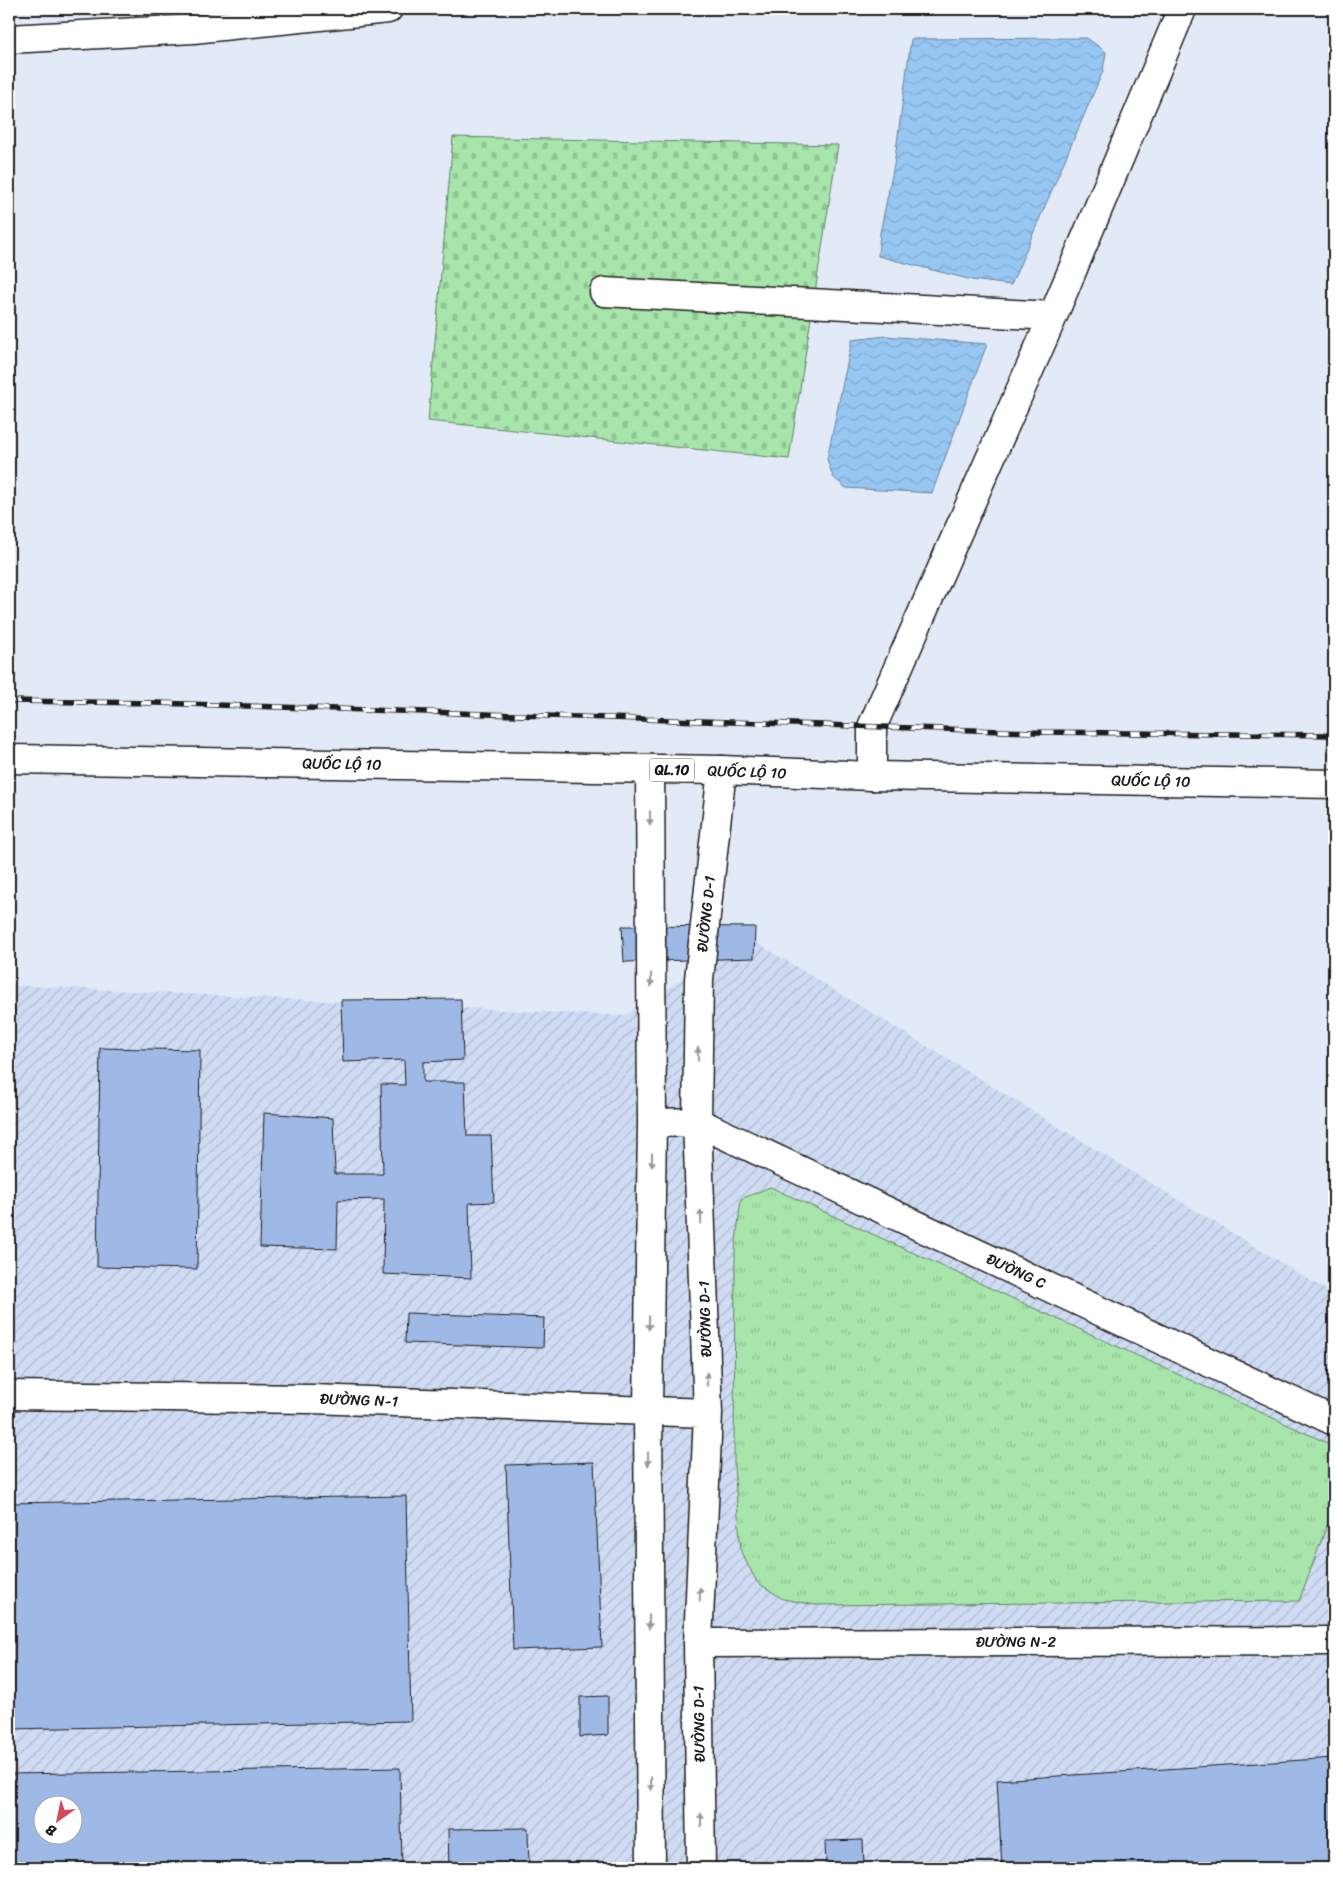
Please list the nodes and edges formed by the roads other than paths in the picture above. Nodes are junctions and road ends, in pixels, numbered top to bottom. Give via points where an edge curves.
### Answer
1 (388, 9) edge
2 (1182, 9) edge
3 (9, 39) edge
4 (604, 292) dead end
5 (1053, 316) junction
6 (9, 759) edge
7 (650, 769) junction
8 (722, 770) junction
9 (872, 776) junction
10 (1334, 784) edge
11 (697, 1122) junction
12 (652, 1123) junction
13 (9, 1395) edge
14 (648, 1410) junction
15 (708, 1413) junction
16 (1334, 1421) edge
17 (1334, 1641) edge
18 (698, 1642) junction
19 (651, 1868) edge
20 (701, 1868) edge

1 - 3 main road via 193,29
2 - 5 main road
4 - 5 main road
5 - 9 main road via 872,726
6 - 7 main road, QUỐC LỘ 10 / QL.10
7 - 8 main road, QUỐC LỘ 10 / QL.10
7 -> 12 main road
8 - 9 main road, QUỐC LỘ 10 / QL.10
11 -> 8 main road, ĐƯỜNG D-1 via 699,979
9 - 10 main road, QUỐC LỘ 10 / QL.10
11 - 12 main road
15 -> 11 main road, ĐƯỜNG D-1
11 - 16 main road, ĐƯỜNG C
12 -> 14 main road
13 - 14 main road, ĐƯỜNG N-1 via 312,1399
14 - 15 main road, ĐƯỜNG N-1
14 -> 19 main road
18 -> 15 main road, ĐƯỜNG D-1
17 - 18 main road, ĐƯỜNG N-2
20 -> 18 main road, ĐƯỜNG D-1

